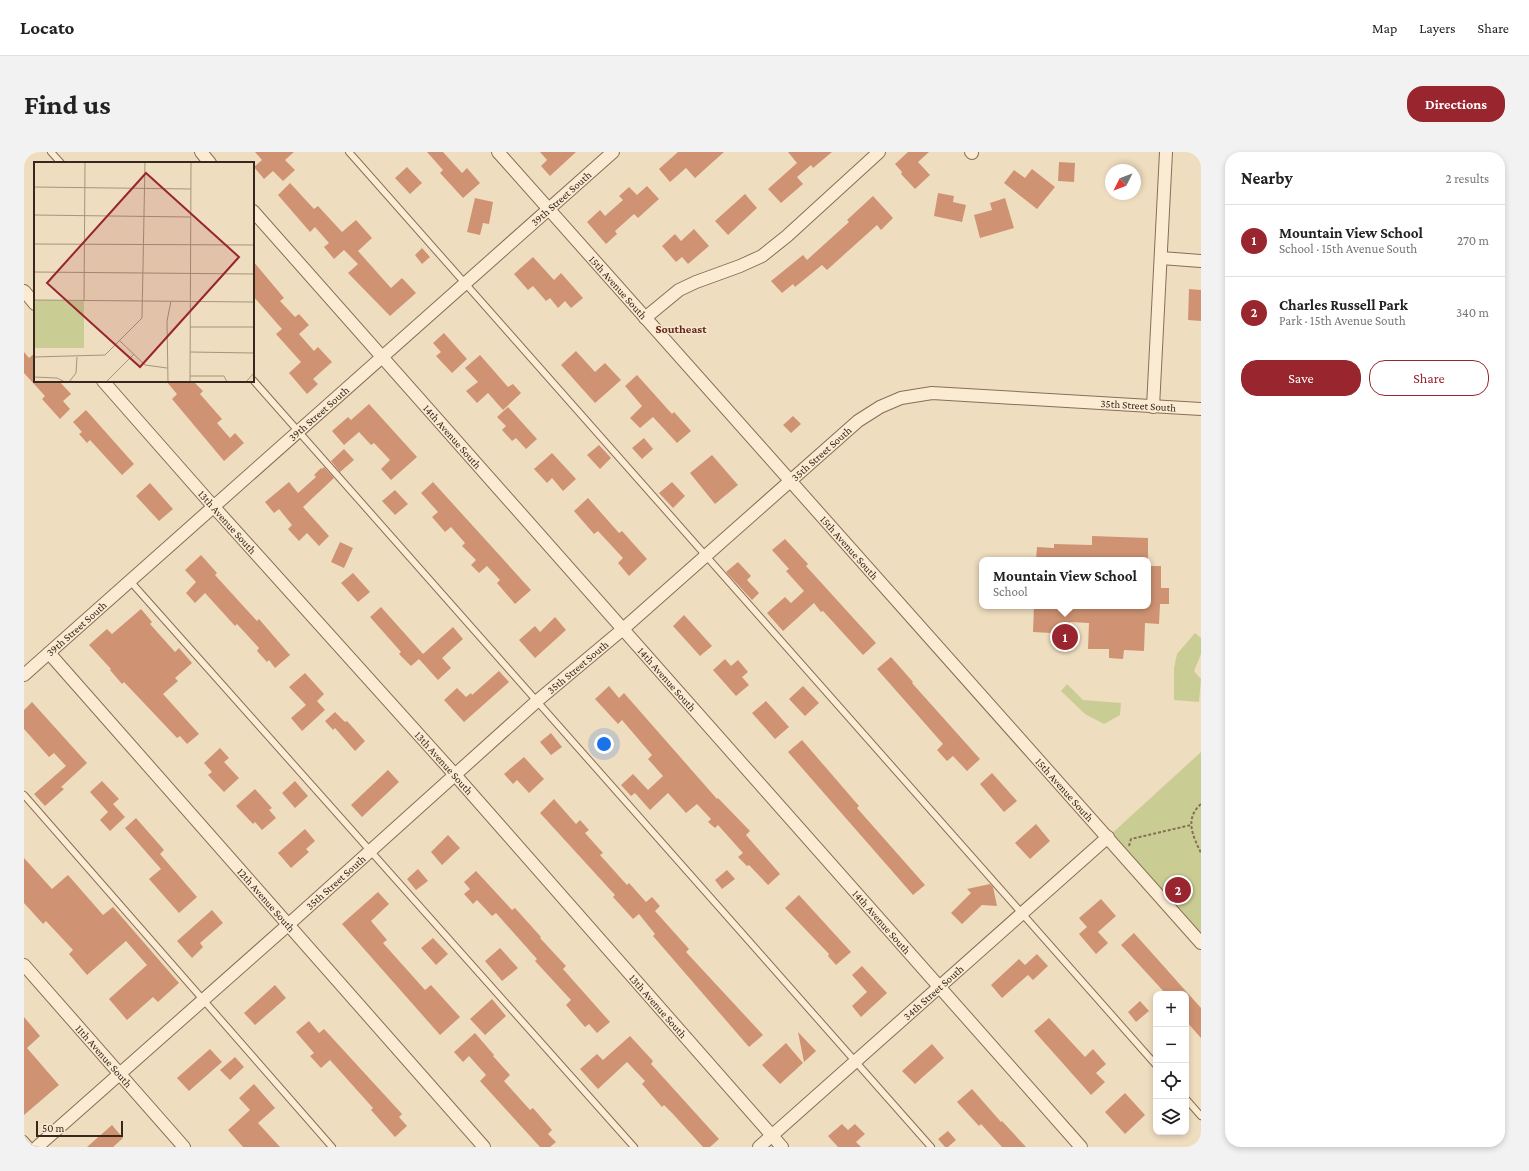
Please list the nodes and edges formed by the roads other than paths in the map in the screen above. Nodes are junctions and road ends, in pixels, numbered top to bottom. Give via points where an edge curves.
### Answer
1 (51, 152) edge
2 (201, 152) edge
3 (349, 152) edge
4 (498, 152) edge
5 (613, 152) edge
6 (879, 152) edge
7 (1166, 152) edge
8 (60, 162) edge
9 (209, 162) edge
10 (548, 209) junction
11 (254, 212) edge
12 (1161, 258) junction
13 (1201, 261) edge
14 (465, 283) junction
15 (24, 291) edge
16 (34, 303) edge
17 (645, 318) junction
18 (382, 357) junction
19 (254, 381) edge
20 (104, 382) edge
21 (1153, 407) junction
22 (1201, 409) edge
23 (299, 432) junction
24 (790, 482) junction
25 (213, 506) junction
26 (706, 556) junction
27 (130, 581) junction
28 (623, 629) junction
29 (49, 654) junction
30 (24, 675) edge
31 (537, 701) junction
32 (456, 776) junction
33 (24, 795) edge
34 (1108, 837) junction
35 (371, 851) junction
36 (1022, 913) junction
37 (289, 924) junction
38 (1201, 943) edge
39 (24, 965) edge
40 (938, 987) junction
41 (203, 1000) junction
42 (855, 1061) junction
43 (1154, 1063) edge
44 (119, 1073) junction
45 (1189, 1102) edge
46 (1201, 1116) edge
47 (772, 1136) junction
48 (24, 1139) edge
49 (31, 1147) edge
50 (37, 1147) edge
51 (184, 1147) edge
52 (332, 1147) edge
53 (484, 1147) edge
54 (634, 1147) edge
55 (759, 1147) edge
56 (782, 1147) edge
57 (931, 1147) edge
58 (1081, 1147) edge

1 - 8 lane
2 - 9 street
3 - 14 lane
4 - 10 street, 15th Avenue South
5 - 10 street, 39th Street South
6 - 17 street via 762,256 679,290
7 - 12 street
10 - 14 street, 39th Street South
10 - 17 street, 15th Avenue South
11 - 18 street, 14th Avenue South
12 - 13 street
12 - 21 street
14 - 18 street, 39th Street South
14 - 26 lane
15 - 16 street
17 - 24 street, 15th Avenue South
18 - 23 street, 39th Street South
18 - 28 street, 14th Avenue South
19 - 23 lane
20 - 25 street, 13th Avenue South
21 - 22 street, 35th Street South
21 - 24 street, 35th Street South via 932,394 901,398 858,421
23 - 25 street, 39th Street South
23 - 31 lane
24 - 26 street, 35th Street South
24 - 34 street, 15th Avenue South
25 - 27 street, 39th Street South
25 - 32 street, 13th Avenue South
26 - 28 street, 35th Street South
26 - 36 lane
27 - 29 street, 39th Street South
27 - 35 lane
28 - 31 street, 35th Street South
28 - 40 street, 14th Avenue South
29 - 30 street, 39th Street South
29 - 37 street, 12th Avenue South
31 - 32 street, 35th Street South
31 - 42 lane
32 - 35 street, 35th Street South
32 - 47 street, 13th Avenue South
33 - 41 lane
34 - 36 street, 34th Street South
34 - 38 street, 15th Avenue South
35 - 37 street, 35th Street South
35 - 54 lane
36 - 40 street, 34th Street South
36 - 43 lane
37 - 41 street, 35th Street South
37 - 53 street, 12th Avenue South
39 - 44 street, 11th Avenue South
40 - 42 street, 34th Street South
40 - 58 street, 14th Avenue South
41 - 44 street, 35th Street South
41 - 52 lane
42 - 47 street, 34th Street South
42 - 57 lane
44 - 50 street, 35th Street South
44 - 51 street, 11th Avenue South
45 - 46 lane
47 - 55 street, 34th Street South
47 - 56 street, 13th Avenue South
48 - 49 lane

